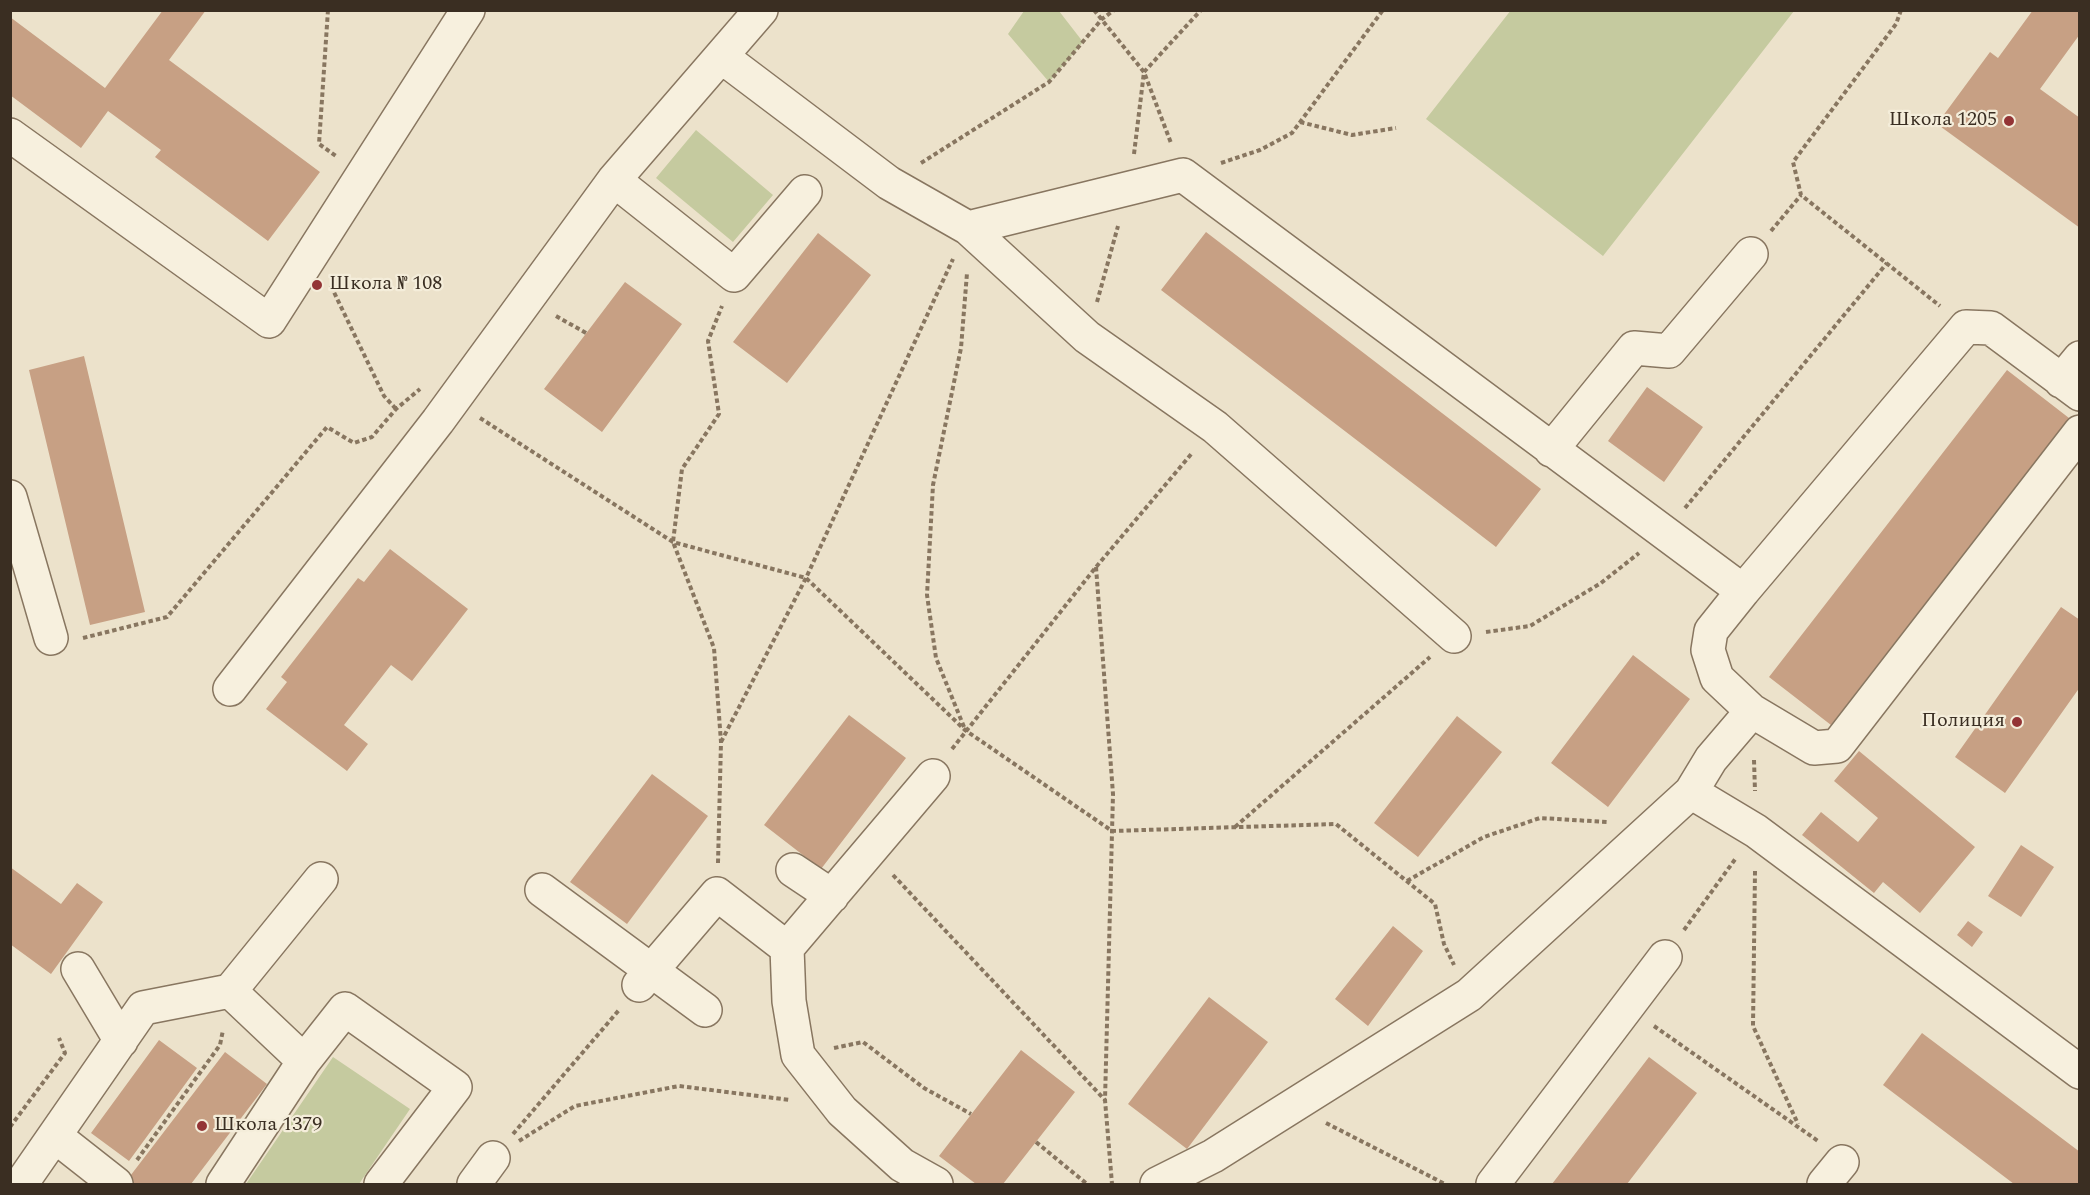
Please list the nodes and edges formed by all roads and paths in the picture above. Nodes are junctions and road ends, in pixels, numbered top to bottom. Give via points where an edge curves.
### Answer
1 (328, 10) edge
2 (468, 10) edge
3 (761, 10) edge
4 (1094, 10) edge
5 (1114, 10) edge
6 (1201, 10) edge
7 (1383, 10) edge
8 (1901, 10) edge
9 (1102, 19) junction
10 (722, 57) junction
11 (1144, 72) junction
12 (1300, 123) junction
13 (1396, 128) dead end
14 (10, 135) edge
15 (1260, 150) dead end
16 (363, 174) junction
17 (1183, 175) junction
18 (614, 180) junction
19 (889, 183) junction
20 (1130, 186) junction
21 (806, 192) dead end
22 (1801, 195) junction
23 (968, 228) junction
24 (315, 252) junction
25 (1751, 254) joint
26 (1887, 263) junction
27 (734, 275) junction
28 (1966, 327) junction
29 (1087, 337) junction
30 (2073, 377) edge
31 (452, 400) junction
32 (396, 409) junction
33 (1215, 427) junction
34 (2079, 432) edge
35 (1551, 450) junction
36 (10, 497) edge
37 (1665, 533) junction
38 (672, 542) junction
39 (1096, 567) junction
40 (806, 578) junction
41 (1743, 591) junction
42 (1454, 636) junction
43 (51, 638) joint
44 (230, 689) dead end
45 (1752, 711) junction
46 (965, 730) junction
47 (721, 742) junction
48 (933, 776) dead end
49 (1691, 792) junction
50 (1613, 822) dead end
51 (1235, 827) junction
52 (1112, 831) junction
53 (1756, 831) junction
54 (869, 851) junction
55 (793, 870) dead end
56 (321, 879) dead end
57 (1407, 882) junction
58 (542, 890) dead end
59 (717, 894) junction
60 (832, 896) junction
61 (787, 948) junction
62 (1665, 957) joint
63 (78, 969) dead end
64 (645, 978) junction
65 (230, 991) junction
66 (1469, 995) junction
67 (1626, 1007) junction
68 (705, 1010) dead end
69 (59, 1038) dead end
70 (121, 1041) junction
71 (798, 1055) junction
72 (304, 1061) junction
73 (2079, 1072) edge
74 (1105, 1100) junction
75 (1294, 1106) junction
76 (842, 1111) junction
77 (971, 1114) dead end
78 (1798, 1124) junction
79 (10, 1127) edge
80 (55, 1136) junction
81 (1036, 1142) dead end
82 (493, 1158) junction
83 (1833, 1173) edge
84 (124, 1175) edge
85 (21, 1185) edge
86 (224, 1185) edge
87 (381, 1185) edge
88 (474, 1185) edge
89 (936, 1185) edge
90 (1087, 1185) edge
91 (1112, 1185) edge
92 (1157, 1185) edge
93 (1445, 1185) edge
94 (1493, 1185) edge

1 - 16 path via 319,144
2 - 16 lane
3 - 10 lane
4 - 9 path
5 - 9 path
6 - 11 path
7 - 12 path
8 - 22 path via 1896,24 1793,162
9 - 11 path
9 - 19 path via 1049,82
10 - 18 lane
10 - 19 lane
11 - 17 path
11 - 20 path
12 - 13 path via 1352,135
12 - 15 path via 1292,133
14 - 24 lane via 269,321
16 - 24 lane
17 - 20 lane
17 - 35 lane
18 - 27 lane
18 - 31 lane
19 - 23 lane
20 - 23 lane
20 - 29 path
21 - 27 lane
22 - 25 path
22 - 26 path
23 - 29 lane
23 - 40 path
23 - 46 path via 961,348 933,485 927,595 936,658
24 - 32 path via 384,396
25 - 35 lane via 1669,351 1634,348
26 - 28 path
26 - 37 path
27 - 38 path via 708,341 719,414 682,468
28 - 30 lane via 1991,328
28 - 41 lane
29 - 33 lane
31 - 32 path via 417,389
31 - 38 path
31 - 44 lane
32 - 43 path via 372,437 354,443 327,427 167,617 88,638
33 - 39 path
33 - 42 lane
34 - 45 lane via 1837,746 1814,748
35 - 37 lane
36 - 43 lane
37 - 41 lane
37 - 42 path via 1601,583 1530,626
38 - 40 path
38 - 47 path via 714,648
39 - 46 path
39 - 52 path via 1113,794
40 - 46 path
40 - 47 path
41 - 45 lane via 1711,631 1708,650 1717,678
42 - 51 path
45 - 49 lane via 1711,759
45 - 53 path
46 - 52 path
47 - 59 path
48 - 54 lane
49 - 53 lane
49 - 66 lane
50 - 57 path via 1540,818 1484,837
51 - 52 path
51 - 57 path via 1336,824
52 - 74 path
53 - 62 path
53 - 73 lane
53 - 78 path via 1753,1026
54 - 60 lane
54 - 74 path
55 - 60 lane
56 - 65 lane
57 - 66 path via 1434,904 1444,944
58 - 64 lane
59 - 61 lane
59 - 64 lane
60 - 61 lane
61 - 71 lane via 789,1001
62 - 67 lane
63 - 70 lane
64 - 68 lane
64 - 82 path
65 - 70 lane via 143,1008
65 - 72 lane
65 - 84 path via 220,1045
66 - 75 lane
67 - 78 path
67 - 94 lane
69 - 79 path via 65,1053
70 - 80 lane
71 - 76 lane
71 - 77 path via 863,1042 924,1088
72 - 86 lane
72 - 87 lane via 345,1009 455,1087
74 - 91 path
75 - 92 lane
75 - 93 path
76 - 82 path via 769,1095 679,1086 575,1107
76 - 89 lane via 902,1165
78 - 83 path
80 - 84 lane
80 - 85 lane
81 - 90 path
82 - 88 lane

